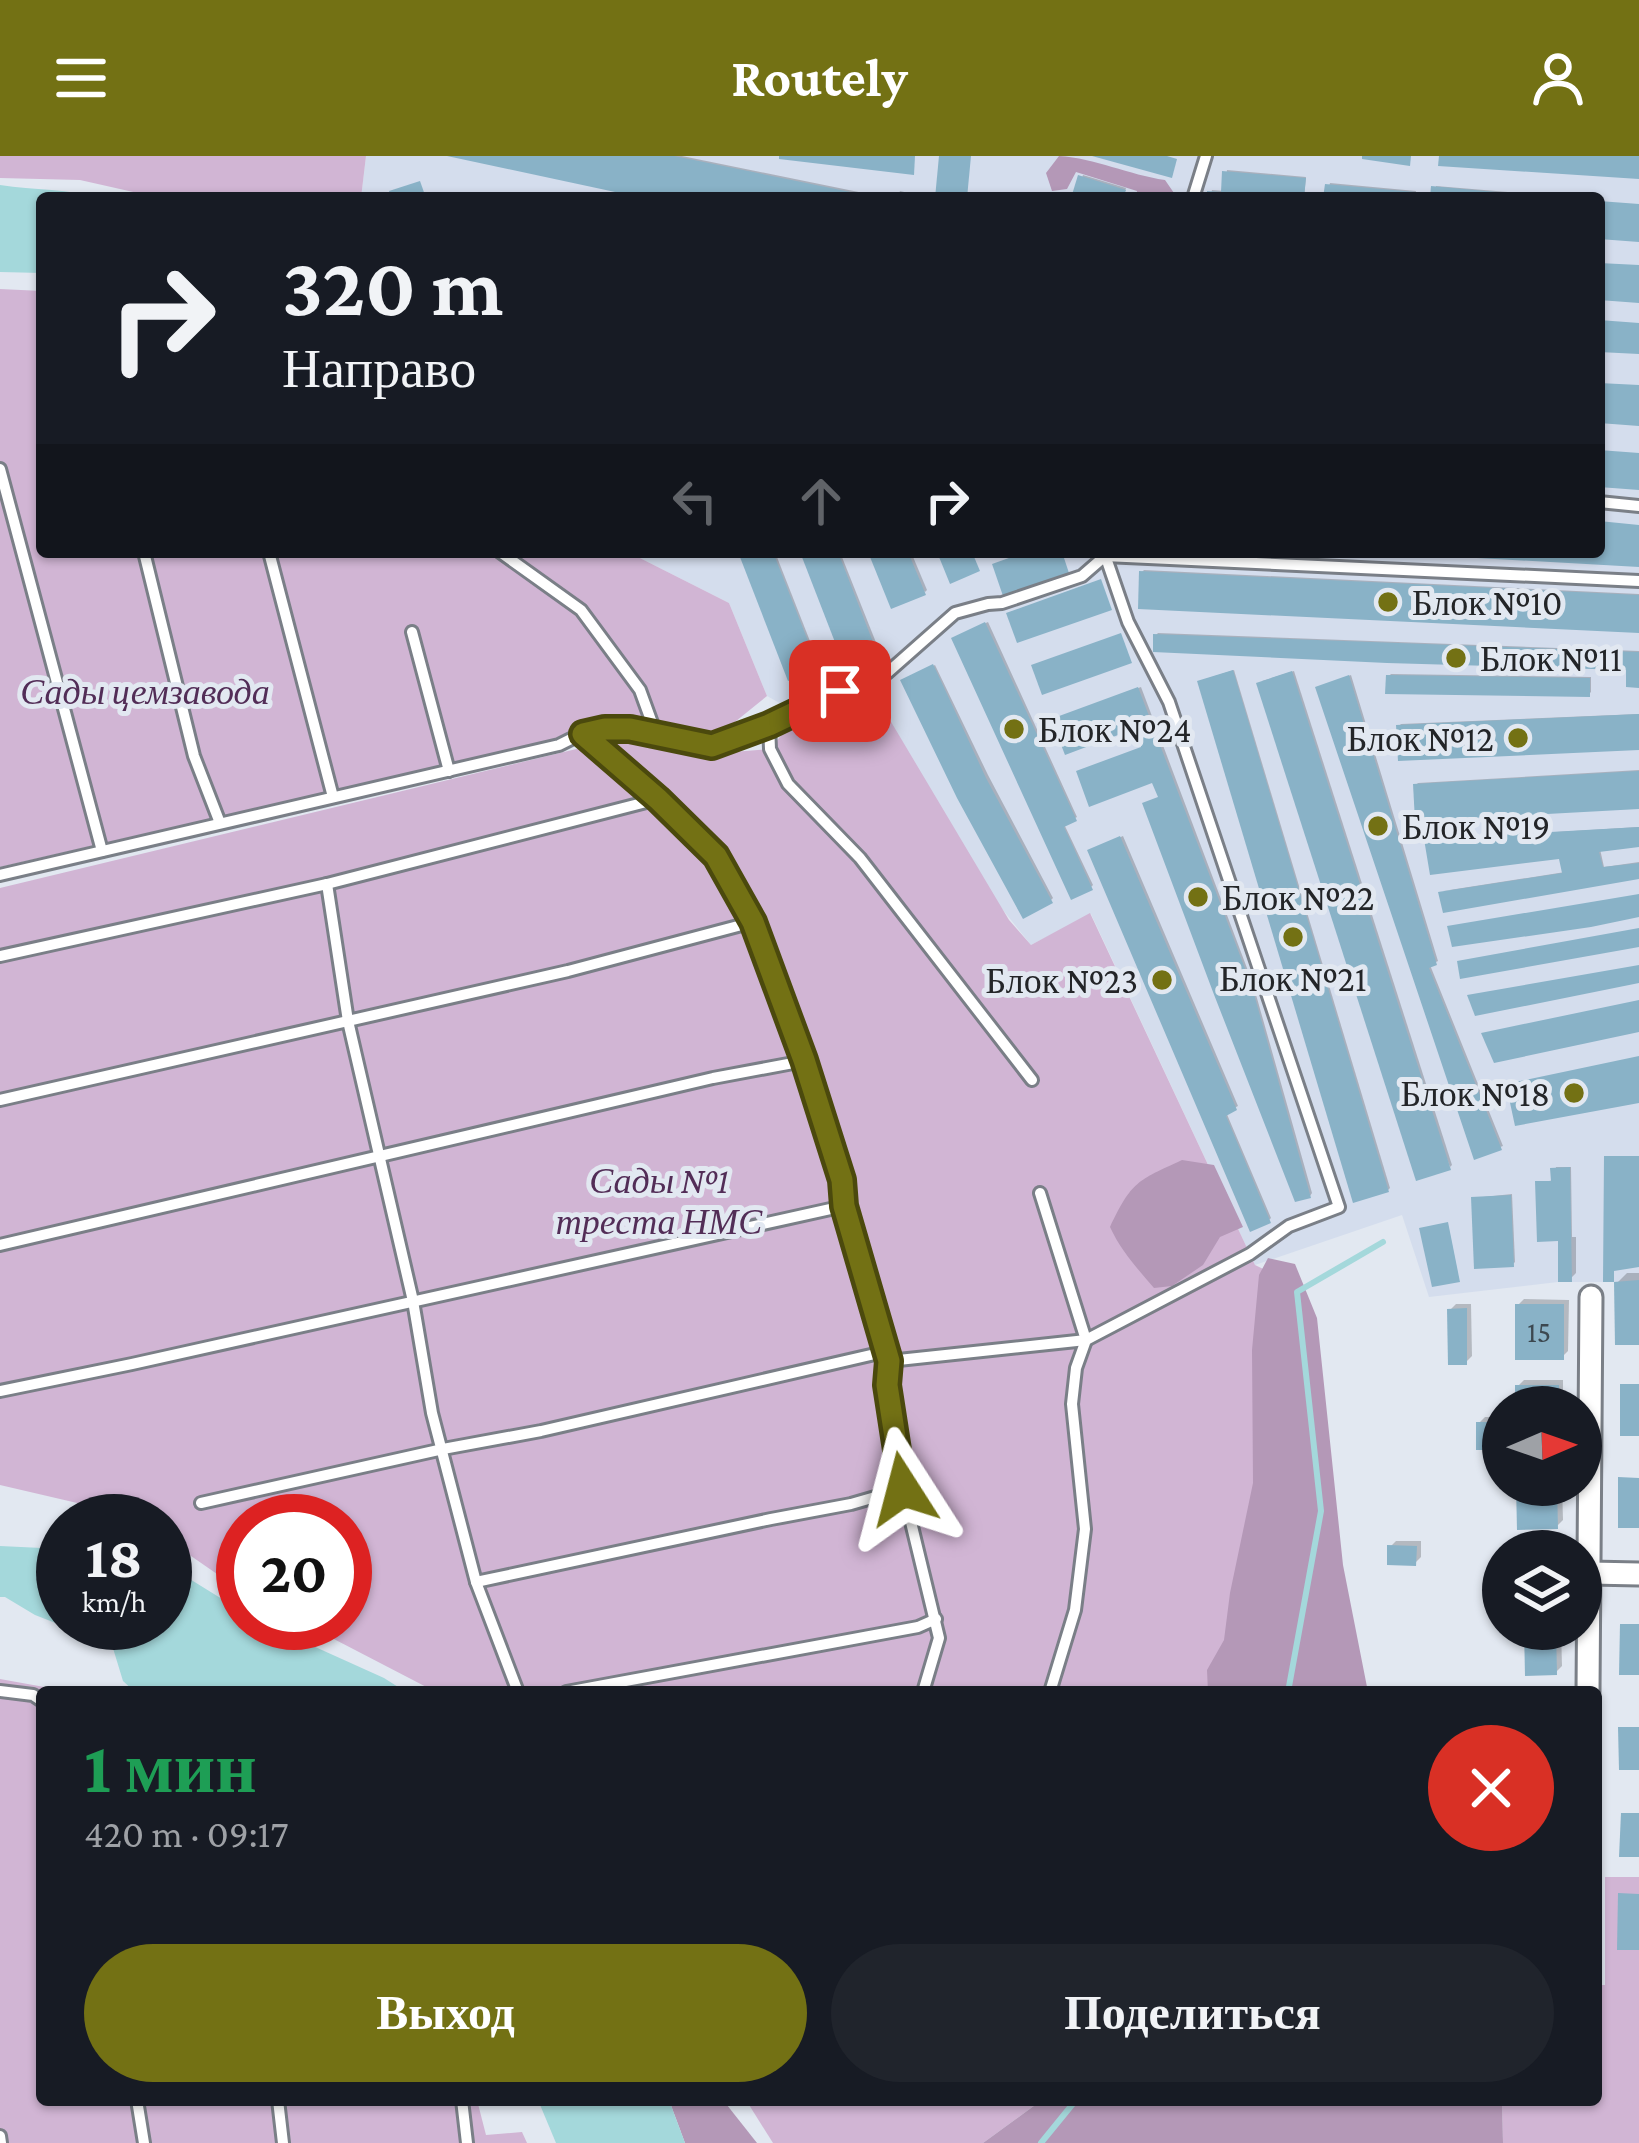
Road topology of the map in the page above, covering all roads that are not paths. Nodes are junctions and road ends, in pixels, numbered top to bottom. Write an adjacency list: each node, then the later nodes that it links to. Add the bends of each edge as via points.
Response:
1 (1206, 156): 2 (lane)
2 (1195, 192)
3 (0, 469): 21 (lane)
4 (1605, 503): 5 (lane)
5 (1639, 506)
6 (145, 558): 20 (lane, via 194,756)
7 (271, 558): 18 (lane)
8 (508, 558): 16 (lane, via 580,610 640,690)
9 (1101, 558): 14 (lane, via 1082,576 955,613 886,673)
10 (1106, 558): 36 (lane, via 1169,702 1339,1207 1289,1226)
11 (1184, 558): 12 (lane)
12 (1639, 581)
13 (412, 632): 17 (lane)
14 (769, 725): 16 (lane, via 712,746); 28 (lane, via 770,749 788,784 860,858)
15 (583, 734): 16 (lane); 17 (lane); 19 (lane)
16 (656, 734)
17 (449, 771): 18 (lane)
18 (333, 797): 20 (lane)
19 (658, 799): 23 (lane); 24 (lane, via 716,856)
20 (220, 823): 21 (lane)
21 (102, 851): 22 (lane)
22 (0, 875)
23 (327, 884): 25 (lane); 26 (lane)
24 (753, 922): 26 (lane); 27 (lane)
25 (0, 956)
26 (348, 1022): 29 (lane); 30 (lane)
27 (804, 1060): 30 (lane); 32 (lane)
28 (1032, 1081)
29 (0, 1100)
30 (380, 1156): 33 (lane); 35 (lane)
31 (1040, 1193): 36 (lane)
32 (844, 1206): 35 (lane); 37 (lane)
33 (0, 1244)
34 (1591, 1297): 42 (street)
35 (413, 1301): 38 (lane); 39 (lane)
36 (1086, 1340): 37 (lane); 51 (lane, via 1072,1404 1085,1528 1076,1610)
37 (889, 1361): 39 (lane, via 874,1354); 40 (lane)
38 (0, 1391)
39 (443, 1449): 41 (lane); 45 (lane)
40 (903, 1489): 45 (lane); 46 (lane)
41 (202, 1503)
42 (1590, 1530)
43 (1602, 1574): 44 (street)
44 (1639, 1574)
45 (476, 1582): 48 (lane)
46 (936, 1619): 49 (lane); 50 (lane, via 939,1638)
47 (1589, 1650): 52 (street)
48 (516, 1686)
49 (599, 1686)
50 (925, 1686)
51 (1052, 1686)
52 (1588, 1686)
53 (0, 1691): 54 (lane)
54 (36, 1697)
55 (138, 2106): 58 (lane)
56 (279, 2106): 59 (lane)
57 (463, 2106): 60 (lane)
58 (144, 2143)
59 (283, 2143)
60 (467, 2143)

